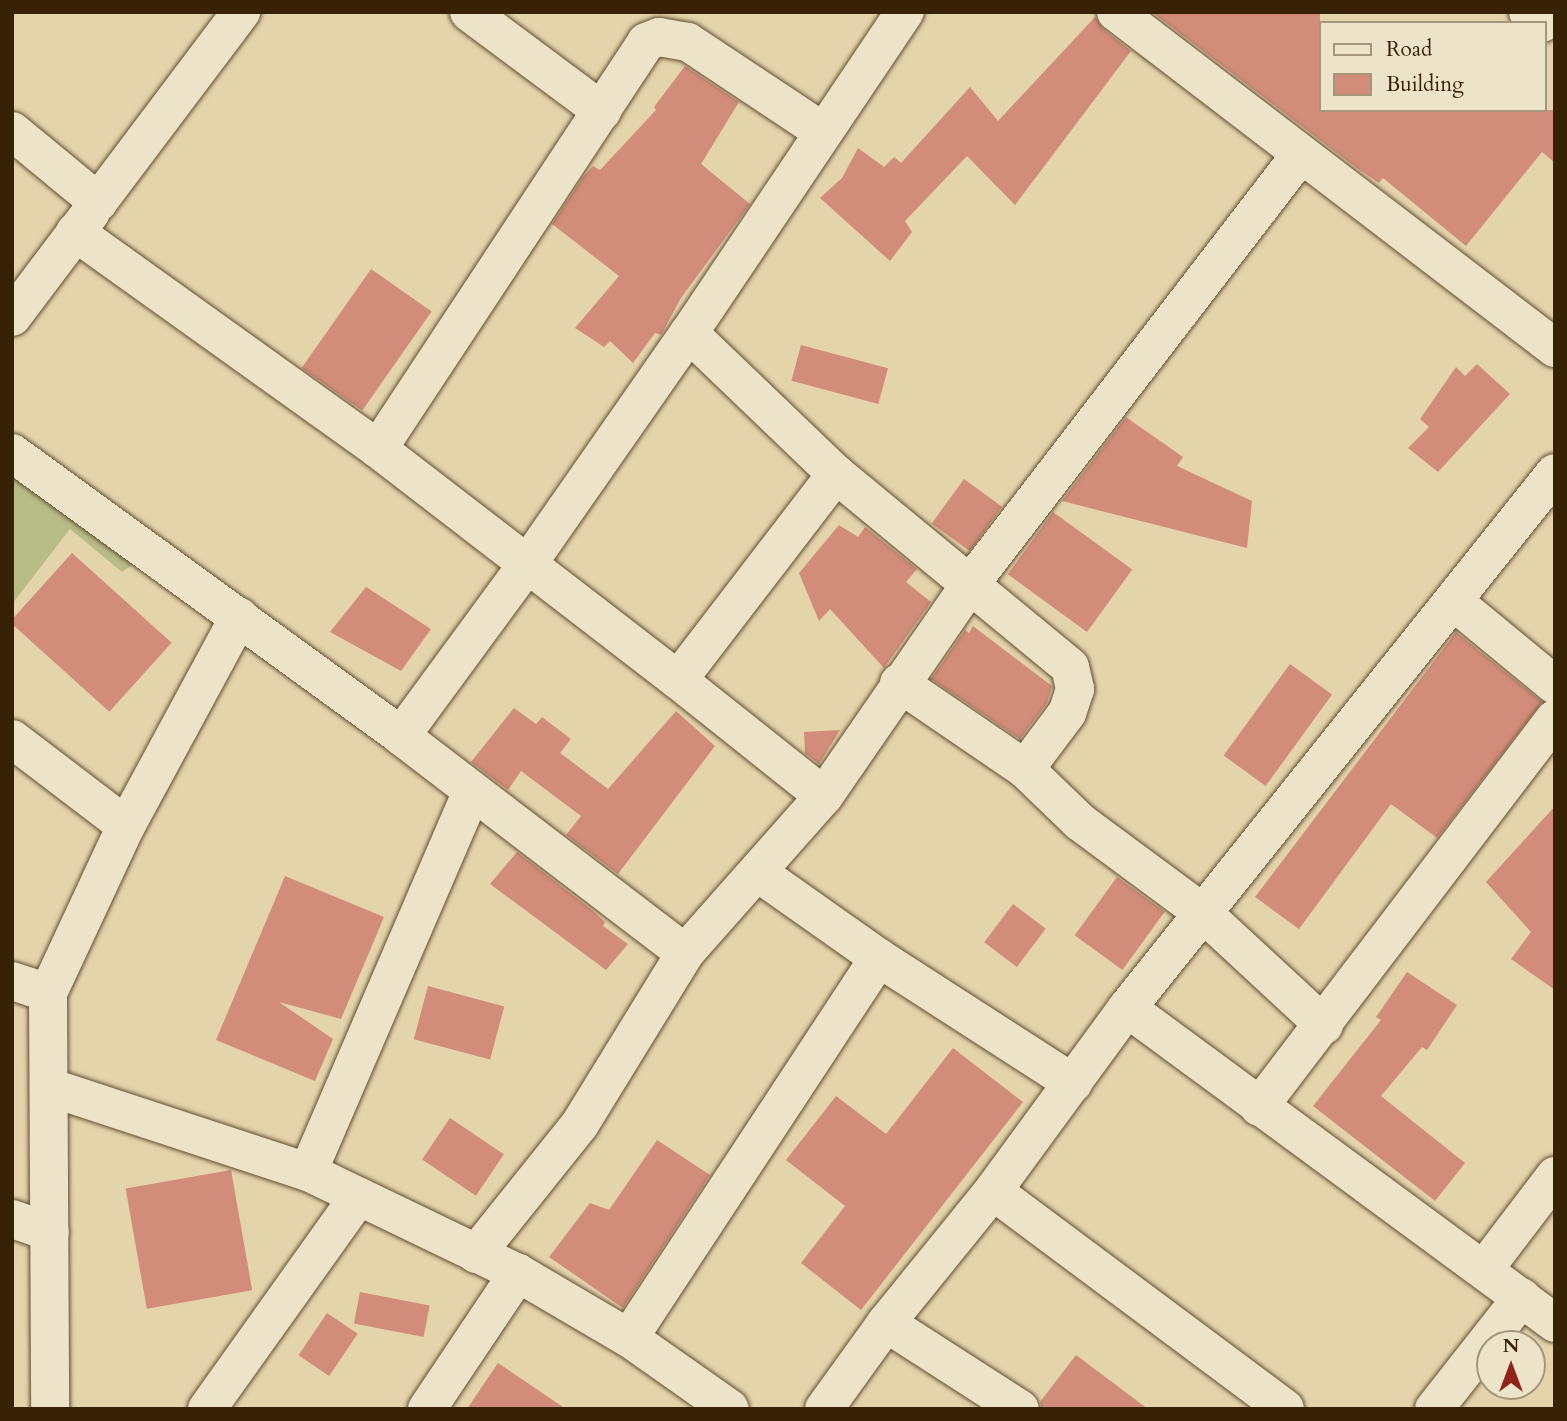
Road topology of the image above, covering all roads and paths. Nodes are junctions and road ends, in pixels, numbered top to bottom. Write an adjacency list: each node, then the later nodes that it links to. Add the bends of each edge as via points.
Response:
1 (241, 12): 9 (street)
2 (469, 12): 5 (street)
3 (905, 12): 7 (street)
4 (1116, 12): 8 (street)
5 (602, 111): 7 (street, via 646,42 674,37); 14 (street)
6 (12, 131): 9 (street)
7 (822, 131): 12 (street)
8 (1301, 154): 13 (street); 19 (street)
9 (98, 202): 10 (street)
10 (75, 232): 11 (street); 14 (street)
11 (12, 317)
12 (689, 333): 17 (street); 18 (street)
13 (1555, 348)
14 (378, 449): 18 (street)
15 (12, 453): 21 (street)
16 (1555, 473): 20 (street)
17 (836, 474): 19 (street); 22 (street)
18 (529, 562): 22 (street); 26 (street)
19 (968, 587): 23 (street); 28 (street, via 1060,658 1075,677 1067,713)
20 (1453, 601): 24 (street); 33 (street)
21 (239, 617): 26 (street); 31 (street)
22 (678, 680): 30 (street)
23 (899, 683): 28 (street); 30 (street)
24 (1555, 685)
25 (1555, 719): 39 (street)
26 (401, 736): 29 (street)
27 (12, 739): 31 (street)
28 (1025, 769): 33 (street, via 1080,822)
29 (472, 792): 34 (street); 43 (street)
30 (824, 796): 32 (street)
31 (126, 825): 37 (street)
32 (757, 873): 34 (street); 35 (street)
33 (1203, 914): 38 (street); 39 (street)
34 (685, 953): 49 (street, via 580,1124)
35 (879, 958): 40 (street); 55 (street)
36 (12, 981): 37 (street)
37 (48, 993): 41 (street)
38 (1127, 1008): 40 (street); 42 (street)
39 (1324, 1025): 42 (street)
40 (1073, 1083): 45 (street)
41 (49, 1087): 43 (street); 48 (street)
42 (1259, 1107): 50 (street)
43 (308, 1172): 46 (street)
44 (1555, 1176): 50 (street)
45 (993, 1191): 54 (street); 62 (street)
46 (358, 1197): 49 (street); 57 (street)
47 (12, 1219): 48 (street)
48 (50, 1232): 56 (street)
49 (476, 1254): 51 (street)
50 (1485, 1268): 52 (street)
51 (518, 1273): 55 (street); 58 (street)
52 (1522, 1297): 53 (street); 63 (street)
53 (1555, 1322)
54 (886, 1323): 60 (street); 61 (street)
55 (629, 1338): 59 (street)
56 (50, 1409)
57 (207, 1409)
58 (427, 1409)
59 (730, 1409)
60 (824, 1409)
61 (1020, 1409)
62 (1285, 1409)
63 (1434, 1409)

